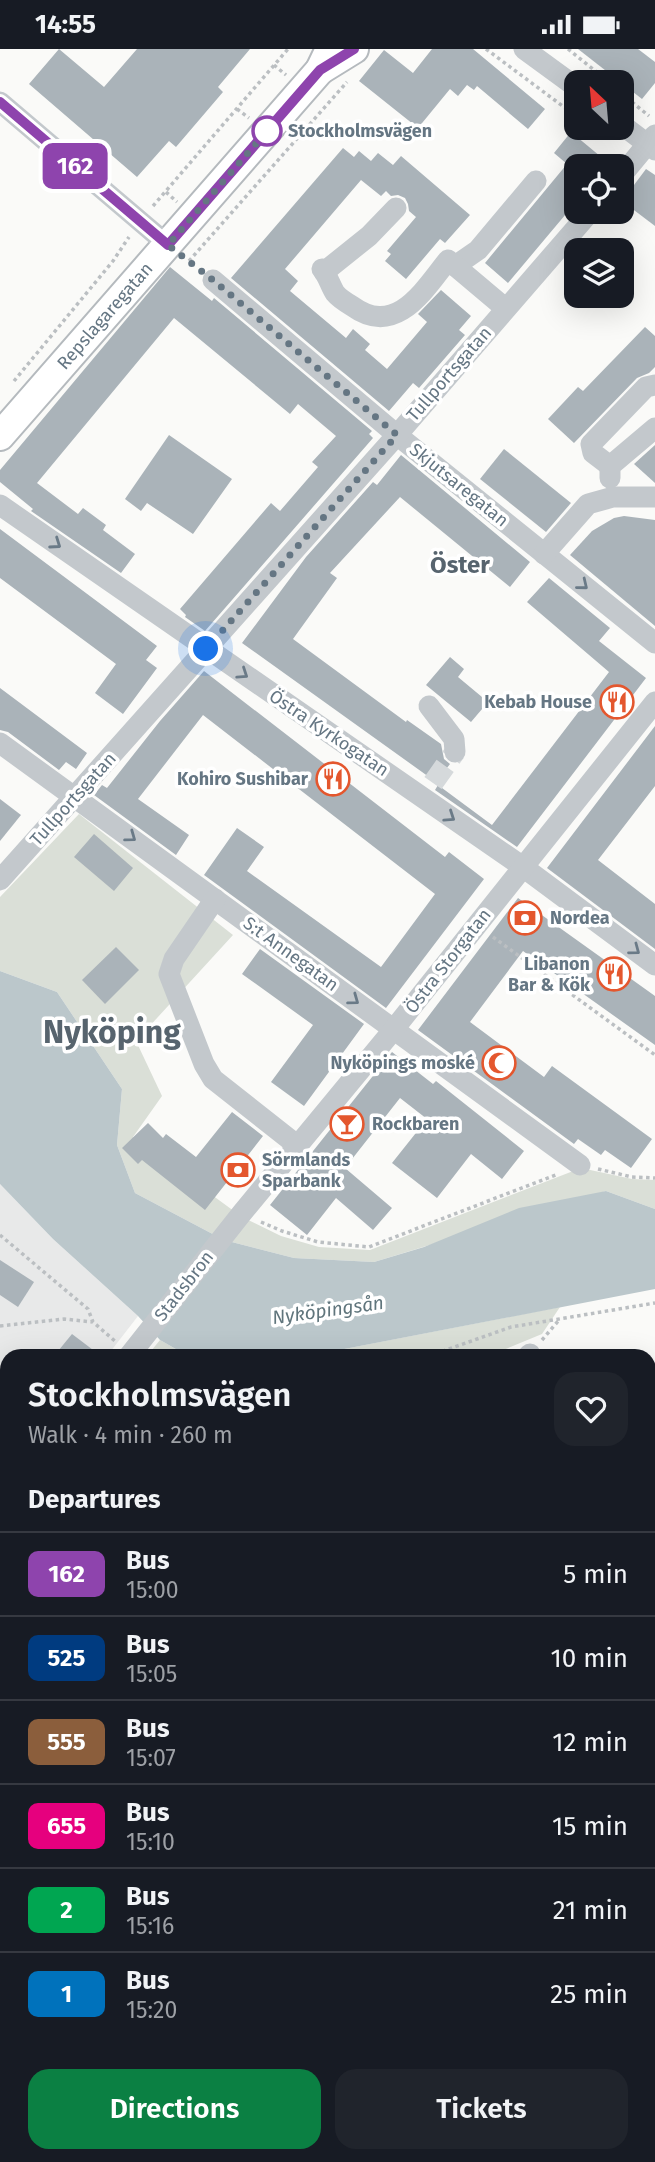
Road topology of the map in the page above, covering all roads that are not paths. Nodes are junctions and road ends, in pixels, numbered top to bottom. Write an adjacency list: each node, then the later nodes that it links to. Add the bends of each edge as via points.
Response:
1 (354, 49): 3 (main road, Repslagaregatan)
2 (531, 52): 4 (street)
3 (325, 59): 12 (main road, Repslagaregatan)
4 (564, 78)
5 (0, 102): 12 (street)
6 (634, 132): 7 (street)
7 (652, 143): 8 (street)
8 (634, 162)
9 (536, 181): 13 (street, via 478,250)
10 (396, 208): 13 (street, via 369,236 323,270 335,294 360,312 384,317 406,310 448,260)
11 (579, 224): 15 (street, Tullportsgatan)
12 (178, 253): 19 (main road, Repslagaregatan)
13 (456, 266): 15 (street)
14 (213, 280): 18 (street, Skjutsaregatan)
15 (505, 308): 18 (street, Tullportsgatan)
16 (655, 385): 20 (street, via 646,387 591,444 593,453)
17 (655, 428): 20 (street)
18 (397, 435): 24 (street, Skjutsaregatan); 26 (street, Tullportsgatan)
19 (0, 436)
20 (610, 466): 22 (street)
21 (655, 497): 22 (street)
22 (609, 498): 24 (street, via 588,504)
23 (0, 505): 26 (street, Östra Kyrkogatan, one-way to 26)
24 (544, 554): 25 (street, Skjutsaregatan, one-way to 25)
25 (655, 643)
26 (206, 649): 31 (street, Tullportsgatan); 32 (street, Östra Kyrkogatan, one-way to 32, via 427,790)
27 (655, 702): 32 (street, Östra Storgatan)
28 (429, 706): 30 (street, via 454,739)
29 (0, 743): 31 (street, S:t Annegatan)
30 (455, 752)
31 (75, 797): 33 (street, Tullportsgatan); 34 (street, S:t Annegatan, one-way to 34)
32 (523, 867): 35 (street, Östra Kyrkogatan, one-way to 35); 36 (street, Östra Storgatan)
33 (0, 880)
34 (215, 899): 36 (street, S:t Annegatan, one-way to 36); 37 (street, via 174,959 169,974 213,1079)
35 (655, 965)
36 (394, 1029): 37 (street, Östra Storgatan); 38 (street, S:t Annegatan)
37 (298, 1146): 39 (street, Östra Storgatan)
38 (580, 1165)
39 (240, 1215): 40 (street, Stadsbron)
40 (135, 1349)

